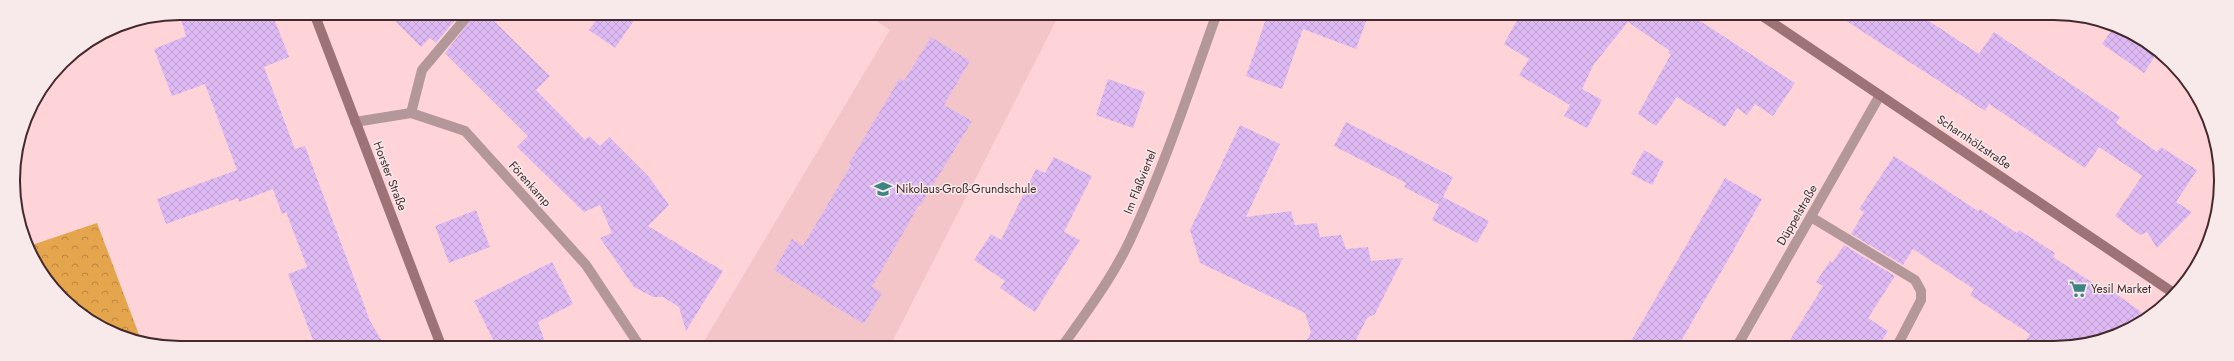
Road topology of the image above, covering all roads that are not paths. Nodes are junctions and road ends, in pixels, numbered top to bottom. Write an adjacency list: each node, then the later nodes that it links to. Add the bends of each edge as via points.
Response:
1 (317, 20): 7 (main road, Horster Straße)
2 (464, 20): 6 (street, via 422,70)
3 (1214, 20): 12 (street, Im Flaßviertel, via 1157,177 1131,239 1097,297)
4 (1768, 20): 5 (main road, Scharnhölzstraße)
5 (1880, 95): 8 (street, Düppelstraße); 9 (main road, Scharnhölzstraße)
6 (411, 113): 7 (street, Förenkamp); 11 (street, Förenkamp, via 465,131 586,265)
7 (355, 122): 10 (main road, Horster Straße)
8 (1811, 217): 13 (street, Düppelstraße); 14 (street, via 1915,280 1921,291 1922,300)
9 (2170, 291)
10 (439, 341)
11 (635, 341)
12 (1066, 341)
13 (1740, 341)
14 (1900, 341)

